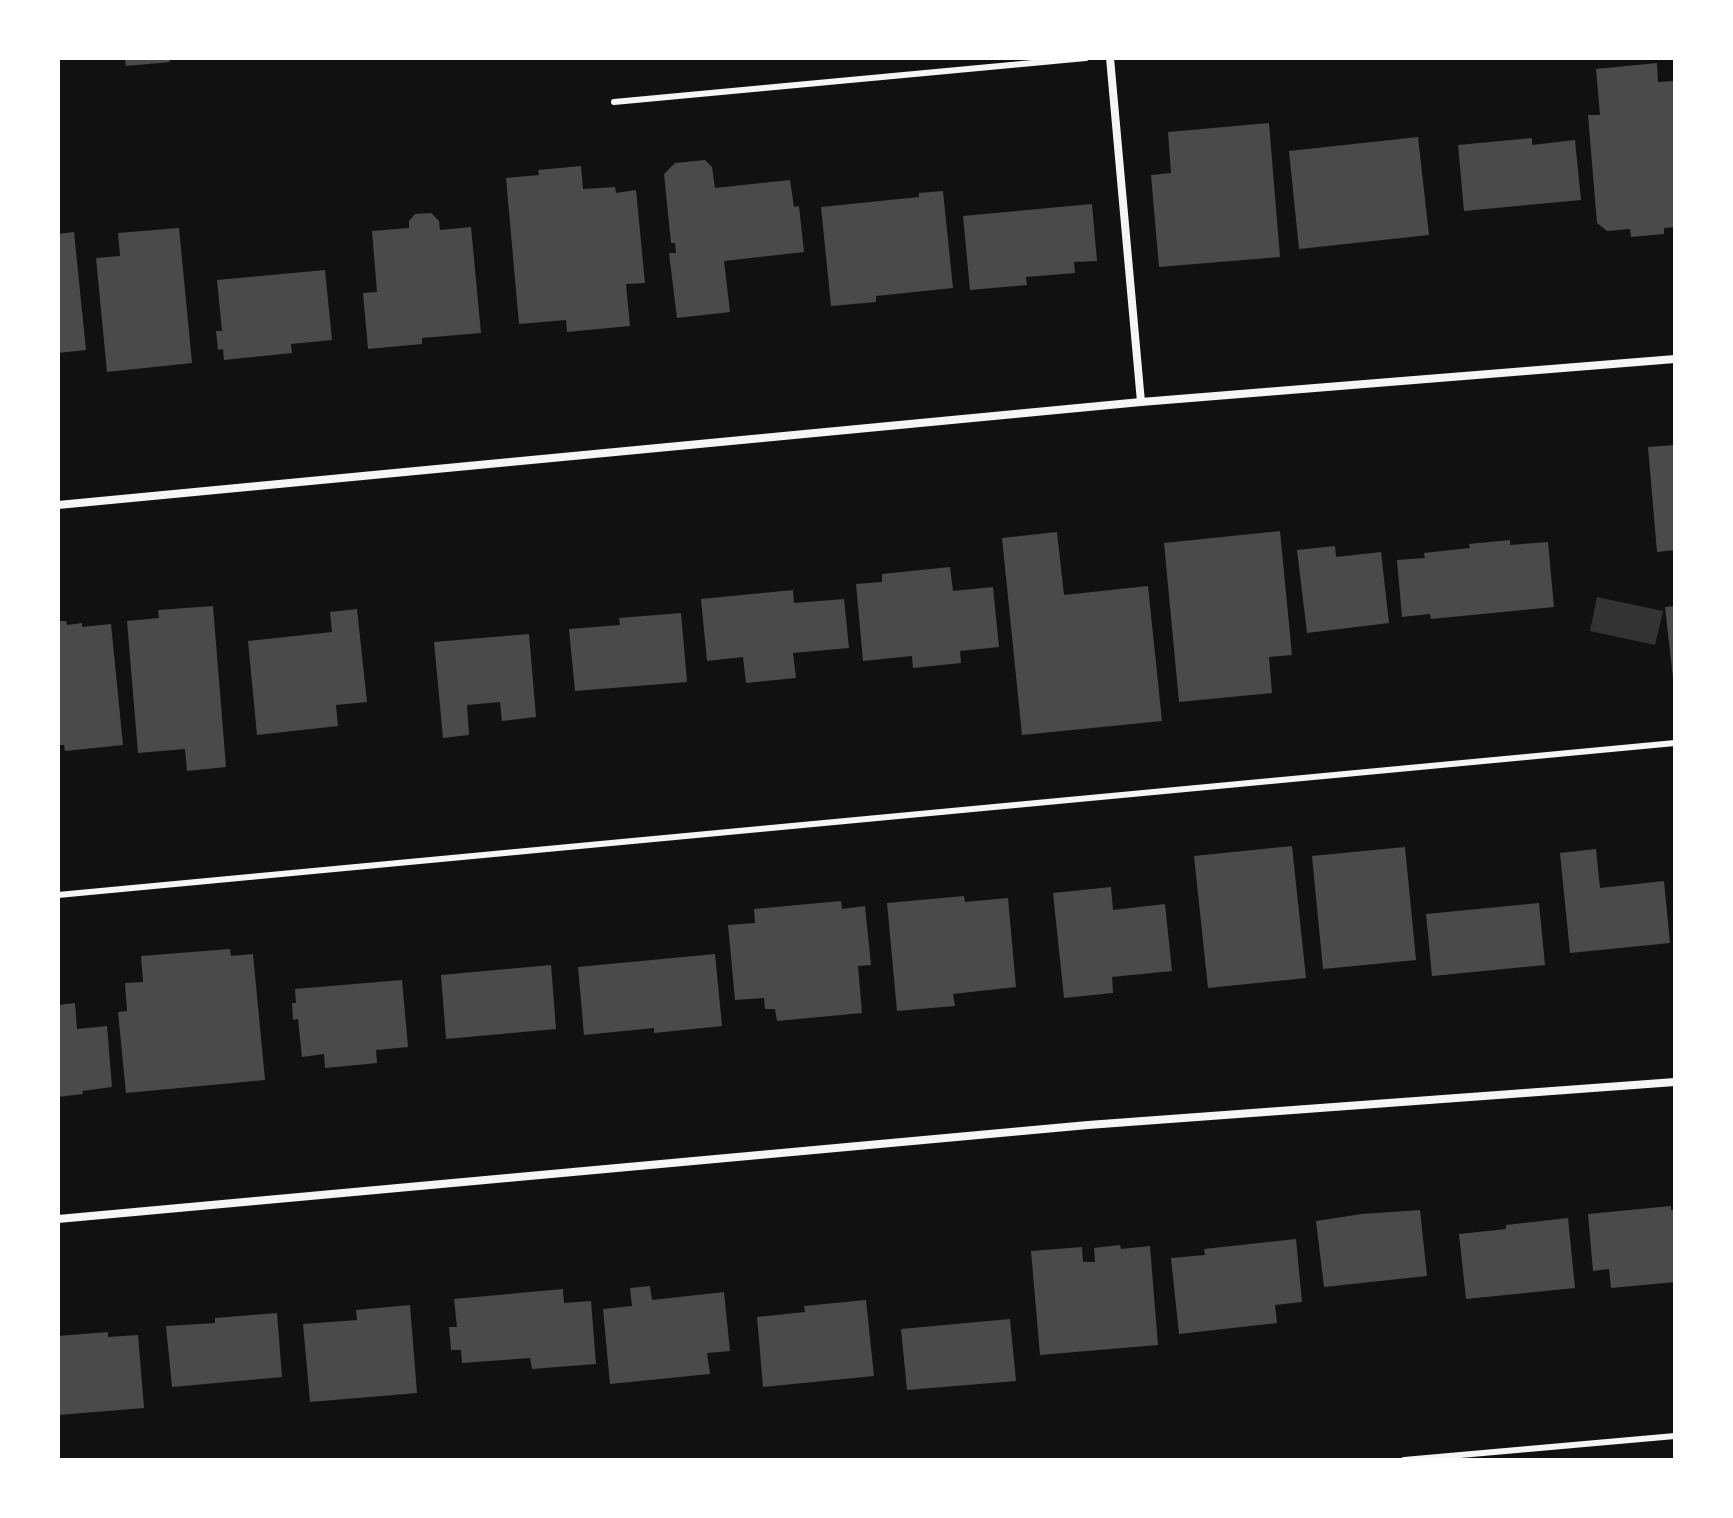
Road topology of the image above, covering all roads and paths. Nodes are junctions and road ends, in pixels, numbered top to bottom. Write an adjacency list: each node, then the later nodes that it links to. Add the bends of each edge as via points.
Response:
1 (1086, 58): 3 (lane)
2 (1110, 58): 5 (street)
3 (614, 102)
4 (1675, 359): 5 (street)
5 (1141, 402): 6 (street)
6 (58, 505)
7 (1675, 743): 8 (lane)
8 (58, 895)
9 (1675, 1082): 10 (street, via 1088,1125)
10 (58, 1219)
11 (1675, 1436): 12 (lane)
12 (1404, 1460)

